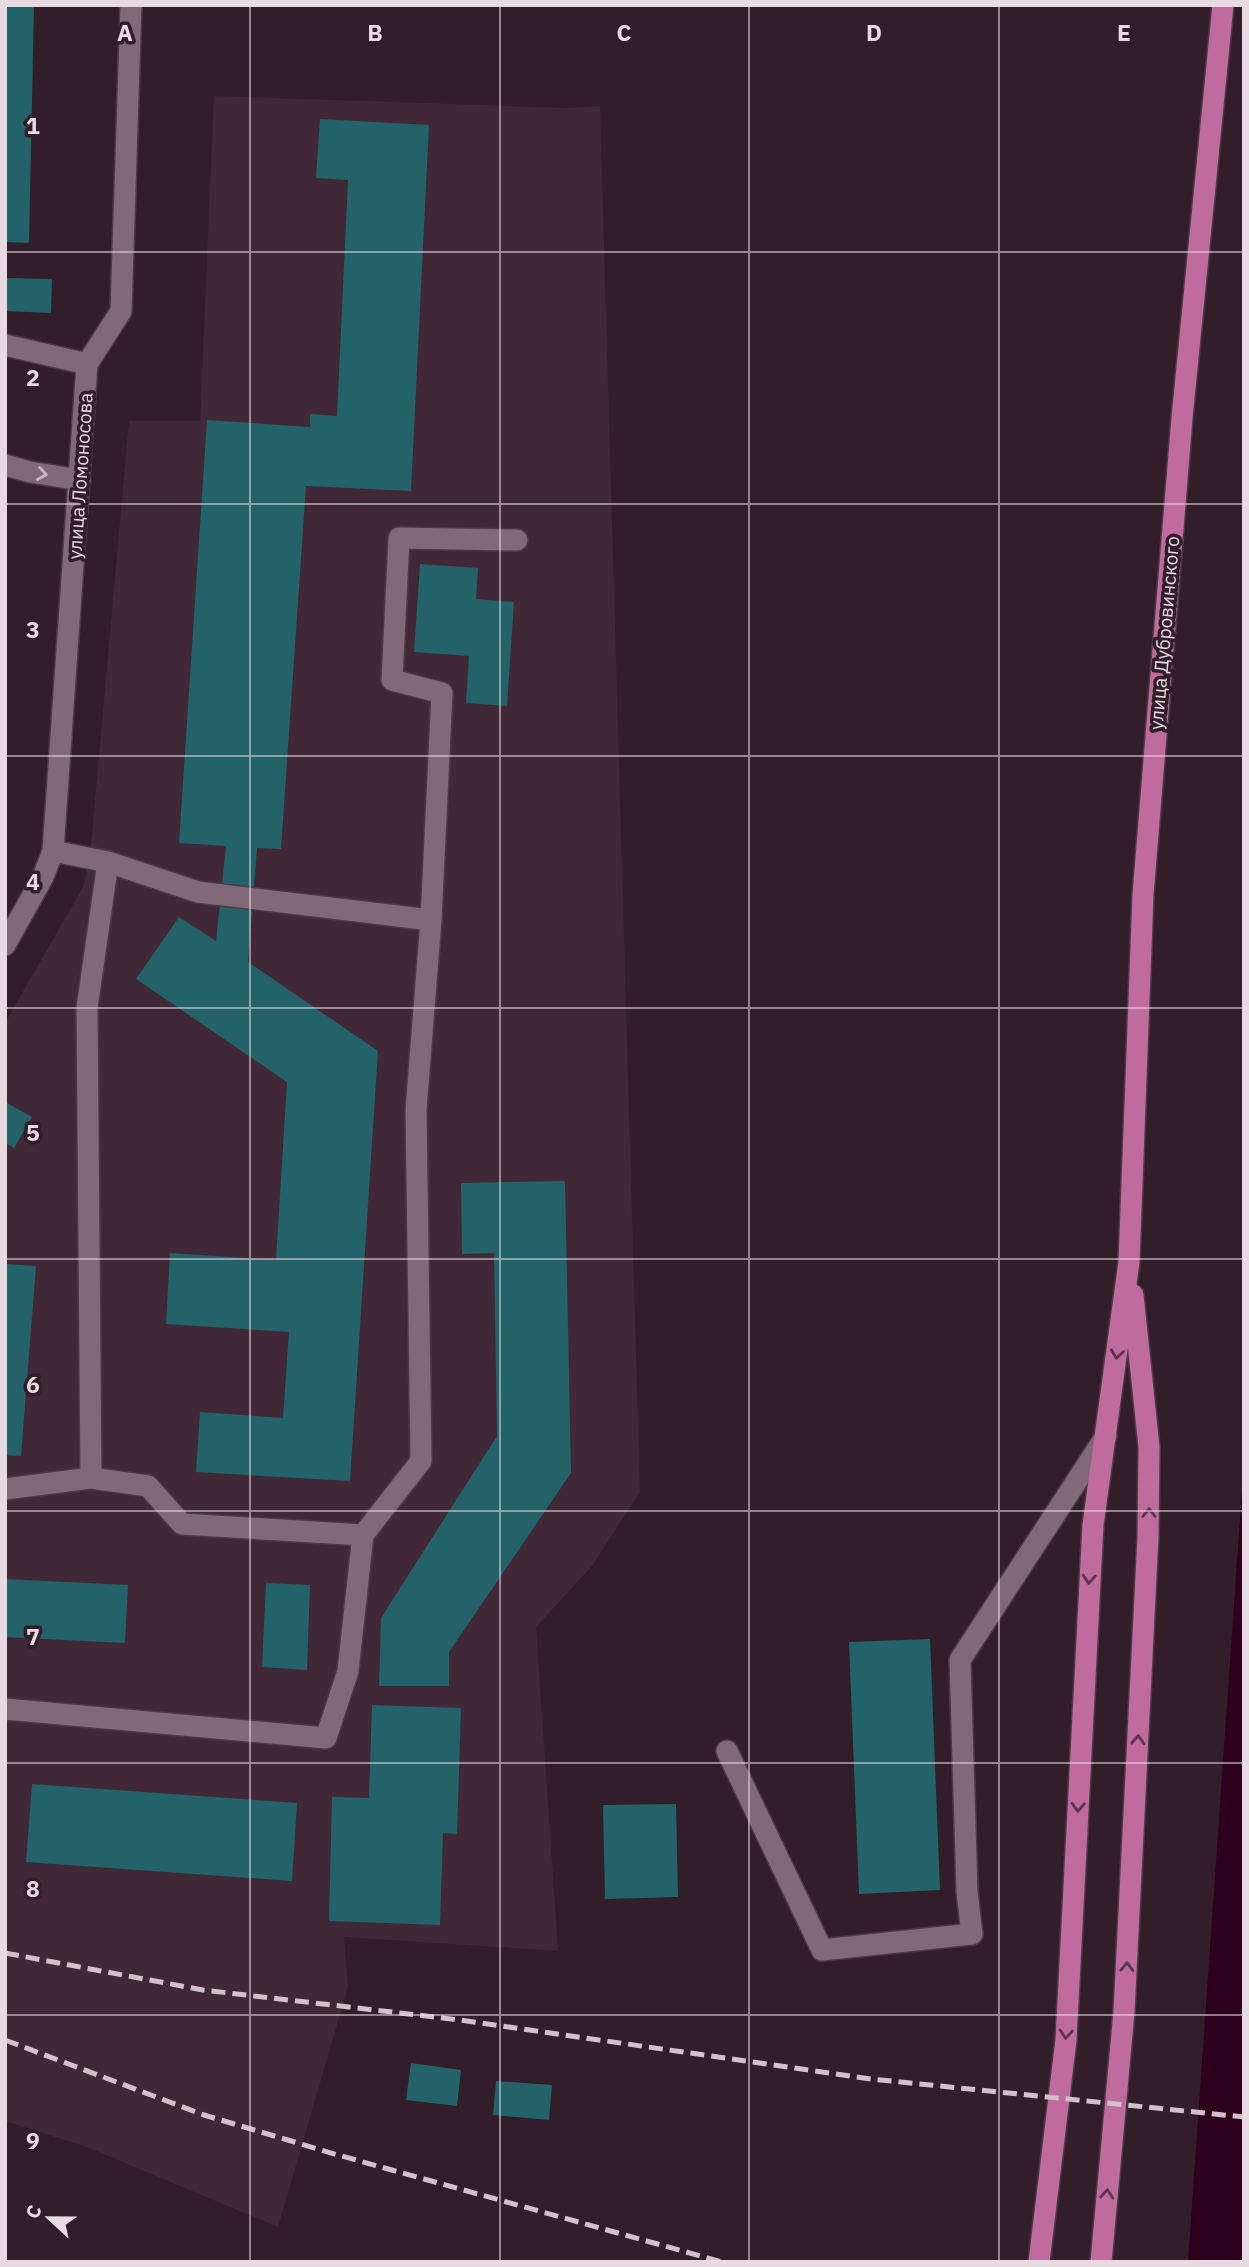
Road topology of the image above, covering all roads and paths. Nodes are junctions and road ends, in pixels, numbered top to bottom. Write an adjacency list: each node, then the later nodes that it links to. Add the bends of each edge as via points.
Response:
1 (131, 5): 4 (street, улица Ломоносова, via 121,312)
2 (1223, 5): 12 (main road, улица Дубровинского, via 1182,418 1143,895)
3 (5, 345): 4 (street)
4 (87, 364): 6 (street, улица Ломоносова)
5 (5, 464): 6 (street, one-way to 6)
6 (80, 481): 8 (street, улица Ломоносова)
7 (517, 540): 10 (street, via 399,538 392,680 442,694)
8 (53, 851): 9 (street); 11 (street, улица Ломоносова)
9 (108, 862): 10 (street, via 198,892); 14 (street, via 87,1009)
10 (430, 919): 16 (street, via 416,1110 421,1461)
11 (5, 945)
12 (1129, 1262): 13 (main road, one-way to 13); 20 (main road, one-way to 12, via 1124,2012 1149,1537 1149,1447)
13 (1106, 1436): 18 (street, via 960,1660 972,1934 822,1950); 19 (main road, one-way to 19, via 1089,1580 1066,2040)
14 (92, 1478): 15 (street); 16 (street, via 148,1486 182,1524)
15 (5, 1489)
16 (363, 1535): 17 (street, via 348,1671 326,1738)
17 (5, 1709)
18 (727, 1751)
19 (1039, 2262)
20 (1101, 2262)

